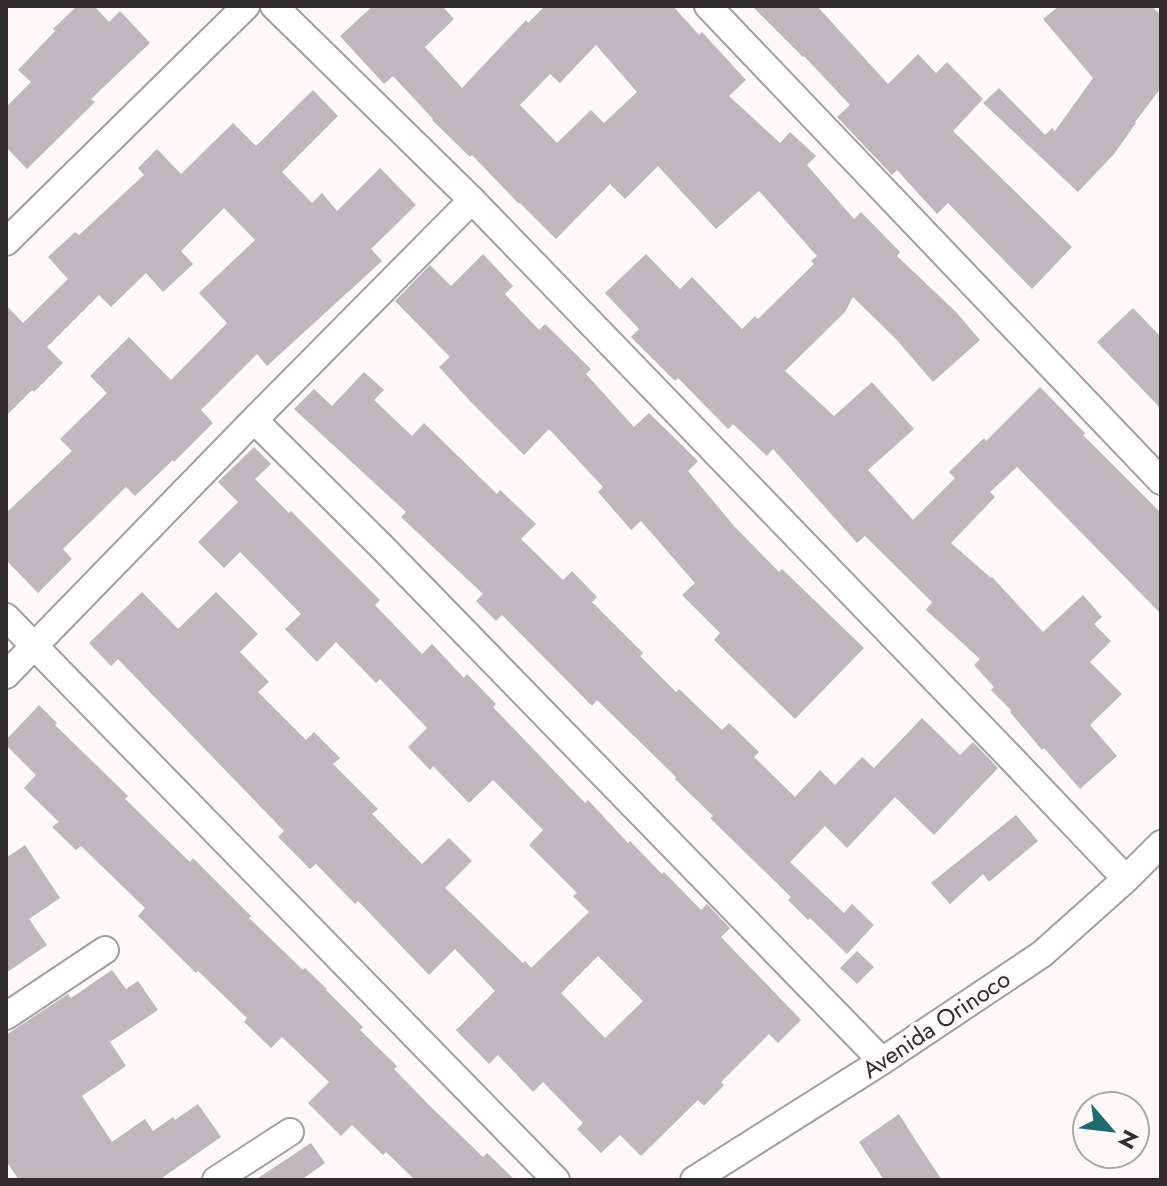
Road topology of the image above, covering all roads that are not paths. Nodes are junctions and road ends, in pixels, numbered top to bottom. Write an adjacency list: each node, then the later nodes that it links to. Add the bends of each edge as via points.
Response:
1 (246, 6): 5 (street)
2 (274, 6): 4 (street)
3 (708, 6): 7 (street)
4 (472, 200): 6 (street); 12 (street)
5 (6, 242)
6 (254, 420): 9 (street); 15 (street)
7 (1161, 481)
8 (6, 617): 9 (street)
9 (34, 646): 10 (street); 18 (street)
10 (6, 675)
11 (1161, 844): 12 (street, Avenida Orinoco)
12 (1126, 879): 15 (street, Avenida Orinoco, via 1042,954)
13 (105, 950): 14 (street)
14 (6, 1016)
15 (882, 1061): 19 (street, Avenida Orinoco)
16 (290, 1132): 17 (street)
17 (216, 1180)
18 (556, 1180)
19 (694, 1180)

